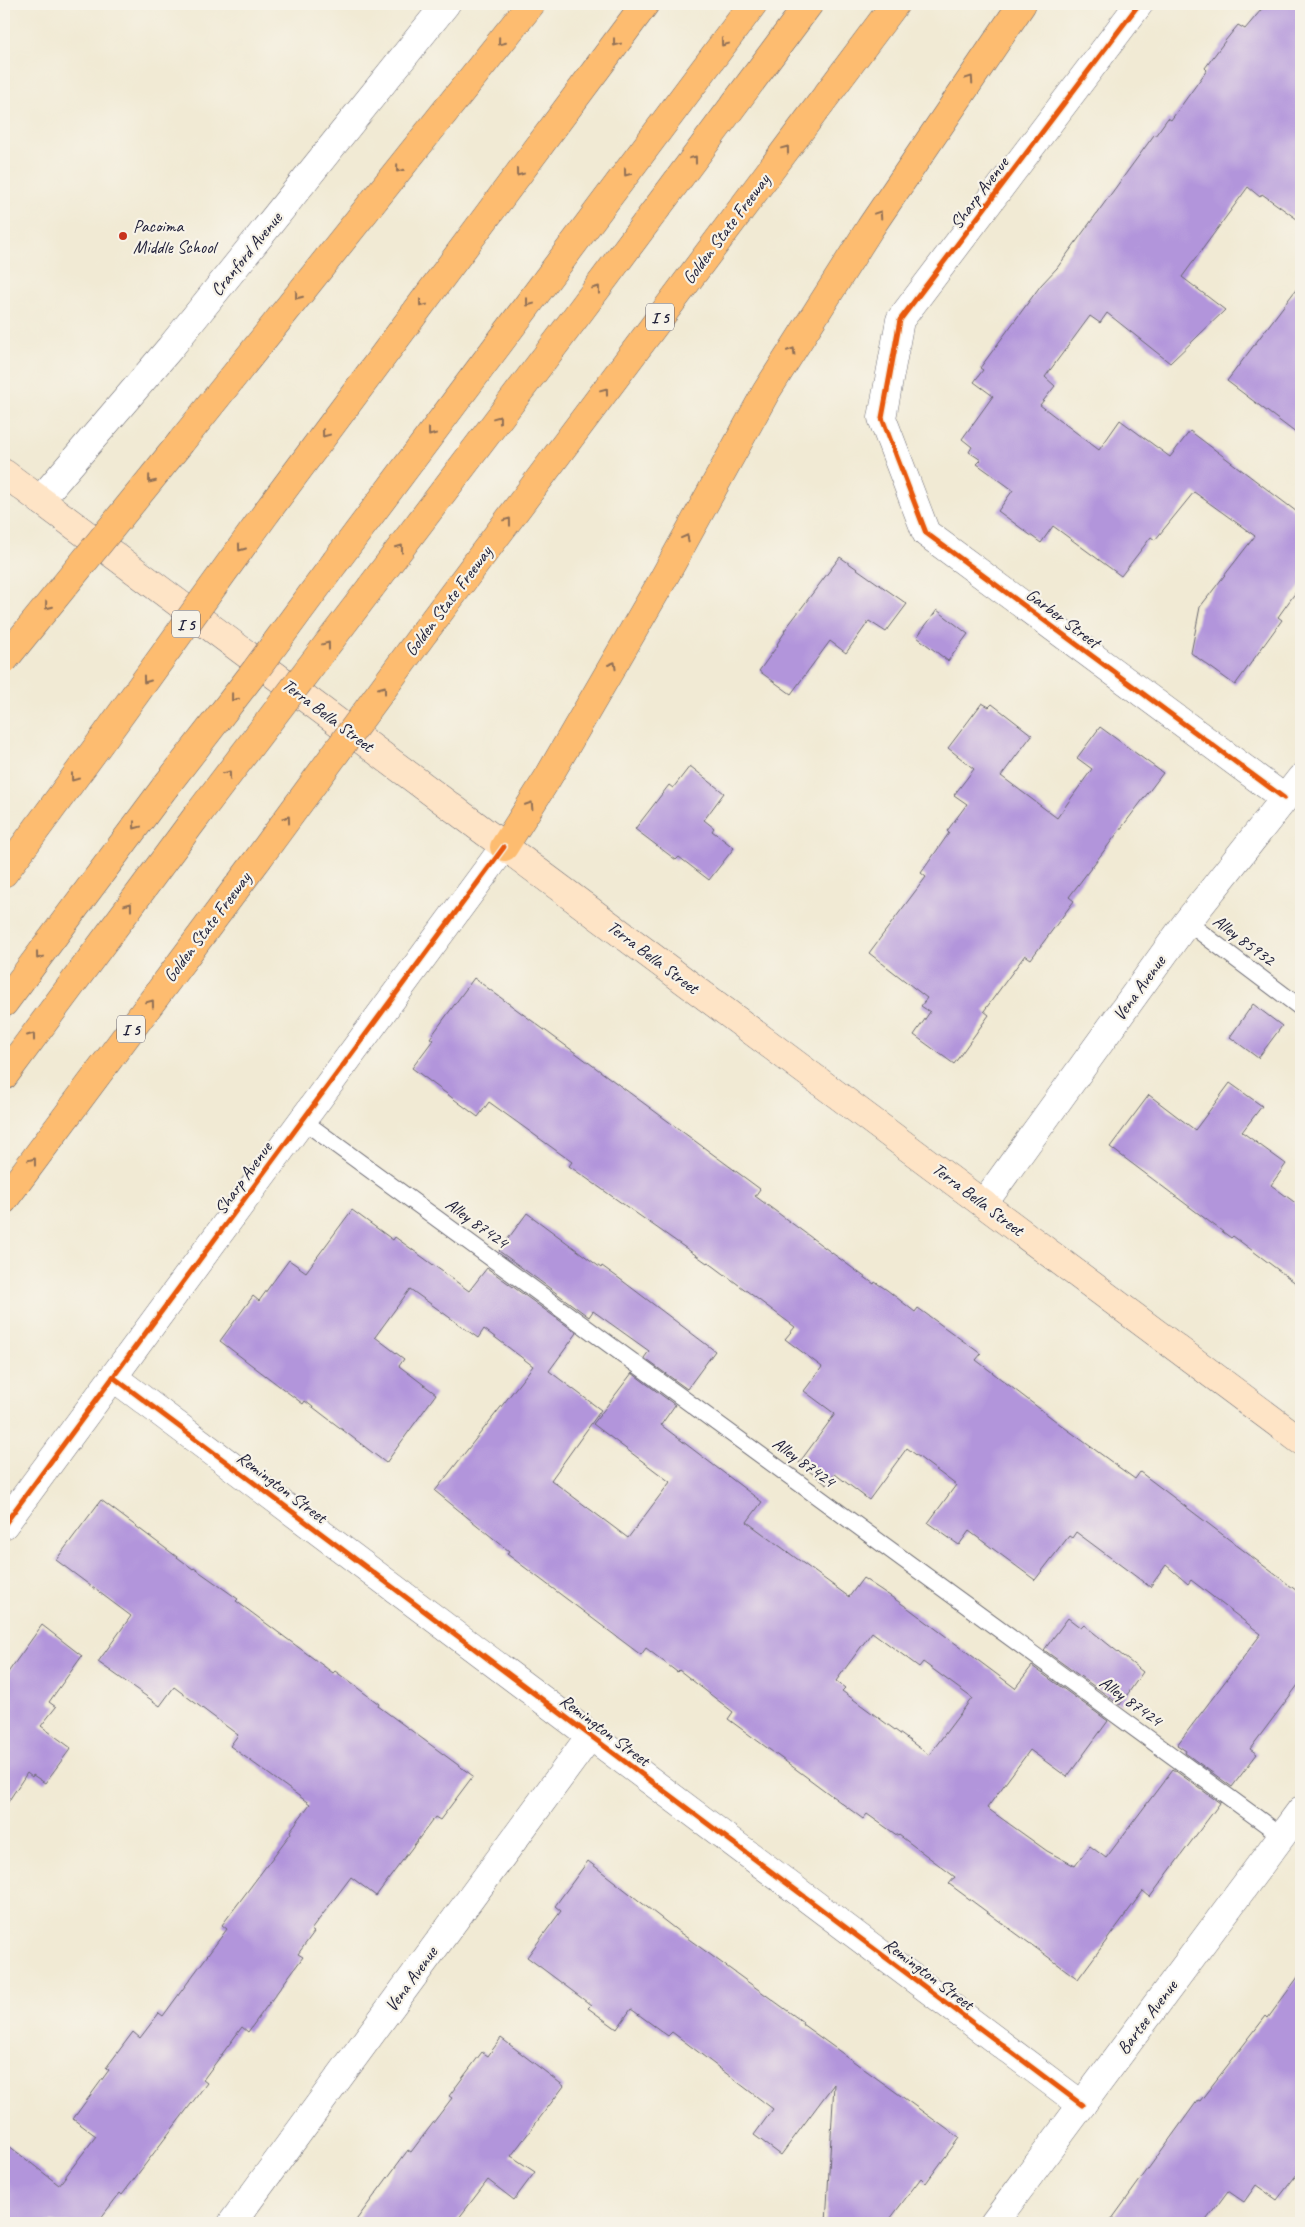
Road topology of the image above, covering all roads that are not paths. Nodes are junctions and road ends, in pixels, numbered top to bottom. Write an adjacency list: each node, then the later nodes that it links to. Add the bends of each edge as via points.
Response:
1 (446, 4): 11 (street, Cranford Avenue, via 170,348)
2 (531, 4): 12 (highway, one-way to 12, bridge)
3 (645, 4): 15 (highway, I 5, one-way to 15, bridge, via 269,509)
4 (753, 4): 17 (highway, one-way to 17, bridge)
5 (809, 4): 19 (highway, one-way to 5, bridge)
6 (894, 4): 21 (highway, Golden State Freeway / I 5, one-way to 6, bridge)
7 (1022, 4): 14 (highway, one-way to 7, via 662,581 766,392 870,228)
8 (1139, 4): 9 (street, Sharp Avenue, via 900,320)
9 (882, 418): 13 (street, Garber Street, via 926,533)
10 (4, 473): 11 (main road, Terra Bella Street)
11 (40, 500): 14 (main road, Terra Bella Street)
12 (4, 660)
13 (1293, 788): 16 (street, Vena Avenue)
14 (504, 847): 20 (street, Sharp Avenue); 22 (main road, Terra Bella Street)
15 (4, 873)
16 (1187, 922): 18 (lane, Alley 85932); 22 (street, Vena Avenue)
17 (4, 1003)
18 (1301, 1008)
19 (4, 1076)
20 (302, 1120): 23 (street, Sharp Avenue); 28 (lane, Alley 87424)
21 (4, 1200)
22 (984, 1203): 24 (main road, Terra Bella Street)
23 (113, 1377): 25 (street, Sharp Avenue); 26 (street, Remington Street)
24 (1301, 1441)
25 (4, 1525)
26 (590, 1736): 29 (street, Remington Street); 30 (street, Vena Avenue)
27 (1301, 1810): 28 (street, Bartee Avenue)
28 (1282, 1836): 29 (street, Bartee Avenue)
29 (1082, 2105): 31 (street, Bartee Avenue)
30 (232, 2223)
31 (994, 2223)

